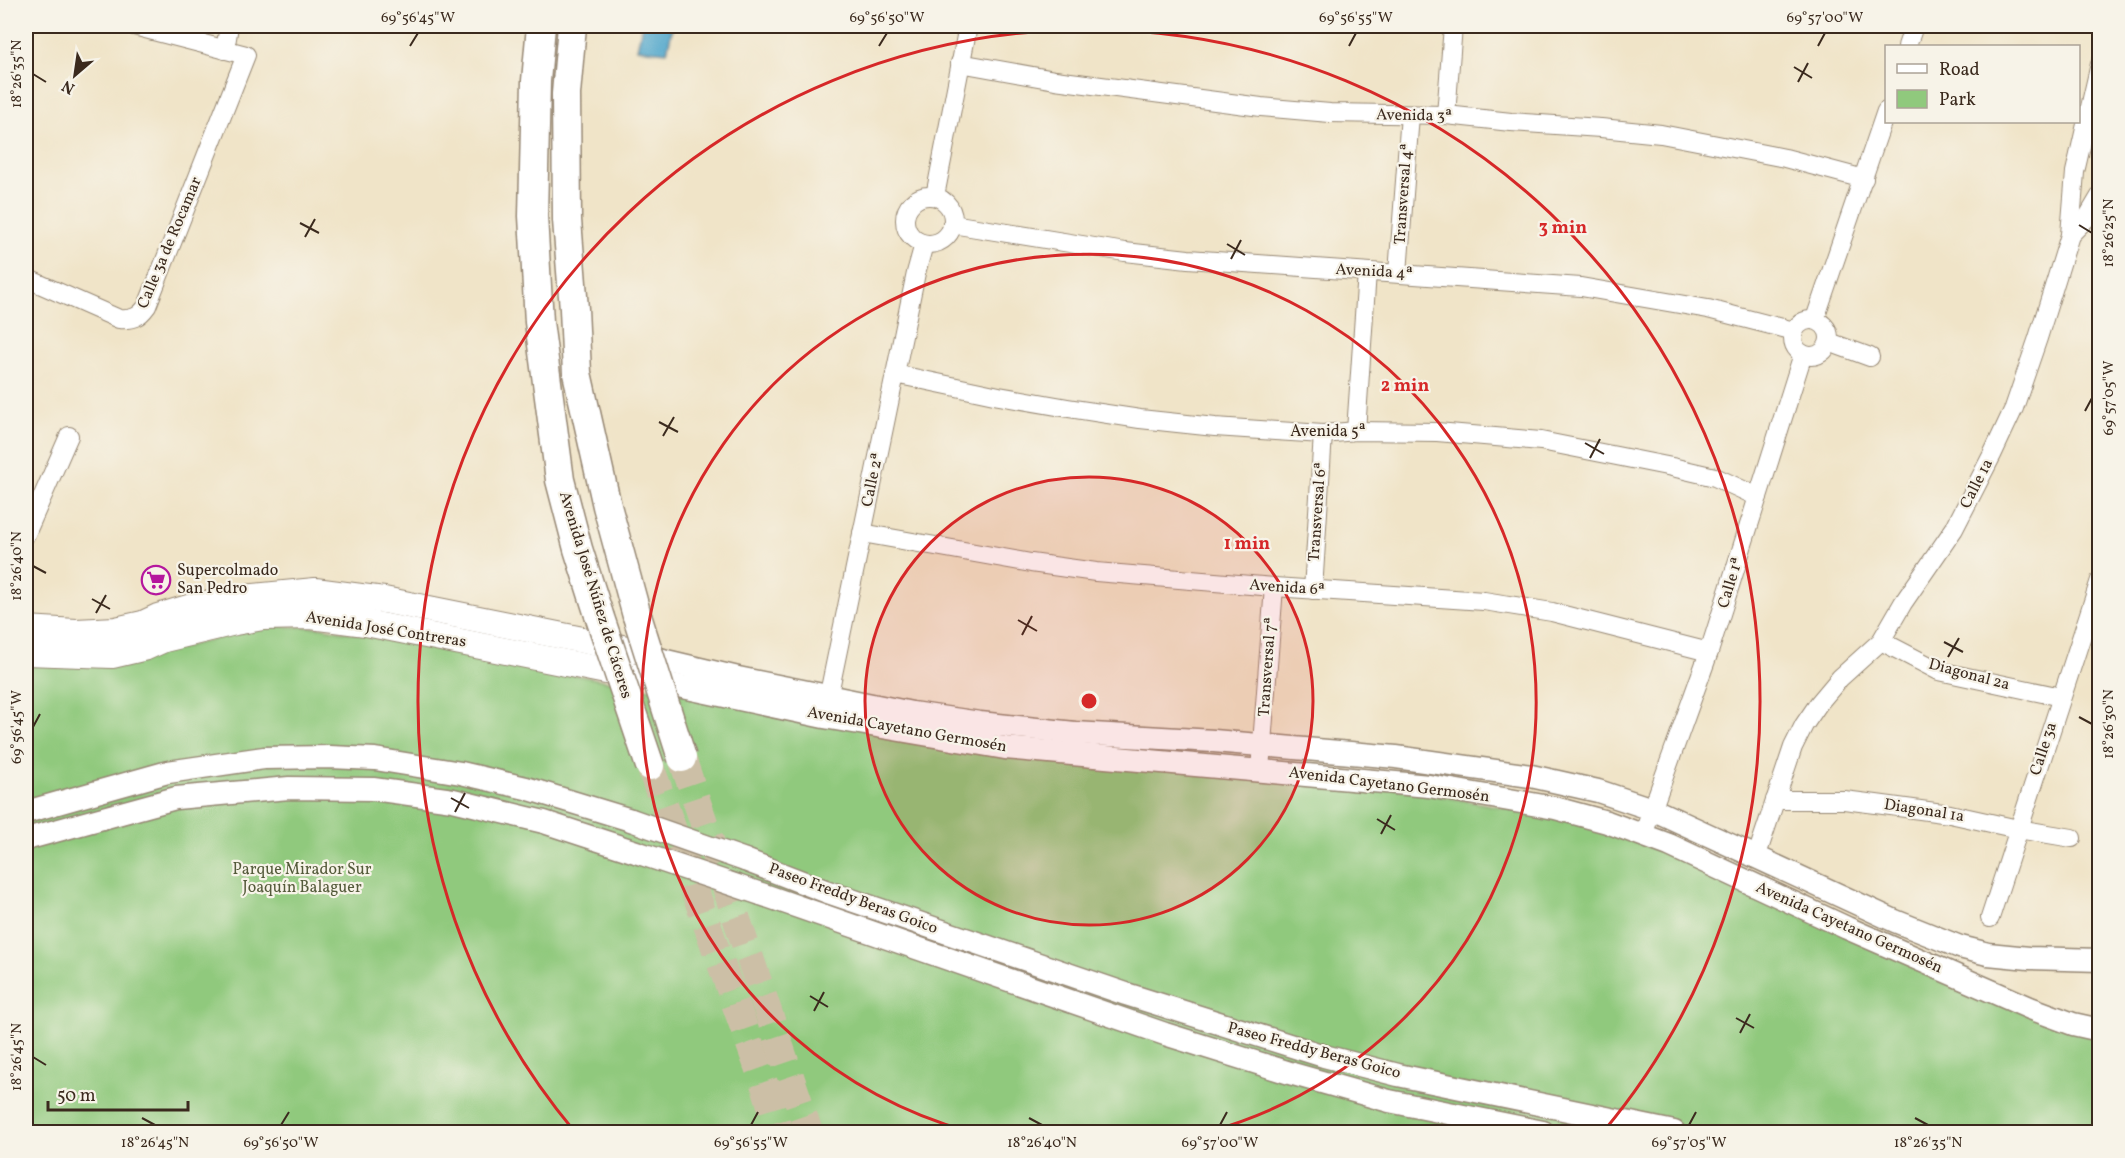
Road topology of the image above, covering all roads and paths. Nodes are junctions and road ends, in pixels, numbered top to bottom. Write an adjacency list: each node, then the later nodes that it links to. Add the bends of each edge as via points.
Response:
1 (134, 26): 11 (street)
2 (229, 26): 11 (street)
3 (534, 26): 14 (main road)
4 (541, 26): 14 (main road, Avenida José Núñez de Cáceres)
5 (572, 26): 15 (main road, Avenida José Núñez de Cáceres)
6 (580, 26): 15 (main road)
7 (968, 26): 12 (street)
8 (1453, 26): 17 (street)
9 (1912, 26): 10 (street)
10 (1907, 45)
11 (225, 50): 28 (street, Calle 3a de Rocamar, via 246,55 141,314 132,320 119,319)
12 (960, 63): 16 (street, Avenida 3ª, via 1194,100 1330,113); 20 (street)
13 (2100, 64): 24 (street, Calle 1a, via 2075,172)
14 (536, 81): 54 (main road, Avenida José Núñez de Cáceres, bridge, via 533,216 539,322 560,480 598,615)
15 (566, 94): 53 (main road, Avenida José Núñez de Cáceres, bridge, via 567,220 577,373 637,616)
16 (1410, 115): 17 (street, Avenida 3ª); 27 (street, Transversal 4ª)
17 (1446, 115): 19 (street, Avenida 3ª, via 1661,134 1785,158)
18 (1885, 117): 19 (street)
19 (1864, 179): 29 (street)
20 (935, 196): 23 (street, via 946,203); 25 (street, via 915,199 905,215 909,234)
21 (2100, 196): 22 (street)
22 (2093, 219): 24 (street)
23 (952, 224): 25 (street, via 946,237); 26 (street, Avenida 4ª, via 1125,252)
24 (2070, 235): 45 (street, Calle 1a, via 2017,398 1992,455 1954,529)
25 (924, 244): 34 (street, Calle 2ª)
26 (1367, 272): 27 (street, Avenida 4ª); 35 (street)
27 (1398, 273): 30 (street, Avenida 4ª, via 1581,287 1708,309)
28 (26, 278)
29 (1815, 320): 30 (street, via 1805,320); 31 (street, via 1828,331)
30 (1794, 331): 32 (street, via 1793,342)
31 (1829, 342): 32 (street, via 1819,354); 33 (street)
32 (1803, 354): 38 (street, Calle 1ª)
33 (1870, 357)
34 (896, 374): 36 (street, Avenida 5ª, via 1140,419); 39 (street, Calle 2ª)
35 (1356, 431): 36 (street, Avenida 5ª); 38 (street, Avenida 5ª, via 1437,432 1541,441 1715,477)
36 (1323, 434): 43 (street, Transversal 6ª)
37 (69, 436): 40 (street)
38 (1758, 497): 48 (street, Calle 1ª)
39 (862, 533): 42 (street, Avenida 6ª, via 1096,572); 51 (street, Calle 2ª)
40 (26, 534)
41 (2100, 580): 50 (street, Calle 3a)
42 (1274, 587): 43 (street, Avenida 6ª); 52 (street, Transversal 7ª)
43 (1313, 590): 48 (street, Avenida 6ª, via 1484,601 1551,612)
44 (26, 629): 46 (main road, Avenida José Contreras, via 116,630 195,606 315,591 384,600)
45 (1881, 641): 50 (street, Diagonal 2a, via 1939,671); 56 (street, Calle 1a, via 1840,678 1809,718 1793,747)
46 (633, 650): 51 (street, Avenida Cayetano Germosén)
47 (26, 652): 49 (main road, Avenida José Contreras, via 112,655 235,622 311,616)
48 (1709, 652): 57 (street, Calle 1ª)
49 (641, 678): 51 (street, Avenida Cayetano Germosén)
50 (2061, 697): 59 (street, Calle 3a)
51 (827, 706): 52 (street, Avenida Cayetano Germosén, via 1075,733); 55 (street, Avenida Cayetano Germosén, via 1005,748)
52 (1262, 747): 55 (street, Transversal 7ª); 57 (street, Avenida Cayetano Germosén, via 1396,757 1488,769 1598,791)
53 (682, 758)
54 (650, 766)
55 (1260, 770): 60 (street, Avenida Cayetano Germosén, via 1472,792 1556,808)
56 (1775, 800): 59 (street, Diagonal 1a, via 1844,800 1950,814); 63 (street, Calle 1a)
57 (1652, 809): 60 (street, Calle 1ª); 63 (street, Avenida Cayetano Germosén)
58 (26, 812): 68 (street, Paseo Freddy Beras Goico, bridge, via 168,772 264,758 375,759 462,773 632,820 1126,994 1324,1056)
59 (2018, 829): 61 (street, Diagonal 1a); 64 (street, Calle 3a)
60 (1643, 836): 66 (street, Avenida Cayetano Germosén, via 2030,1008)
61 (2072, 838)
62 (26, 839): 67 (street, Paseo Freddy Beras Goico, bridge, via 176,798 289,788 373,789 453,800 544,822 1293,1074 1389,1101)
63 (1756, 858): 65 (street, Avenida Cayetano Germosén, via 1960,947 2029,958)
64 (1990, 918)
65 (2100, 960)
66 (2100, 1030)
67 (1543, 1132)
68 (1674, 1132)

